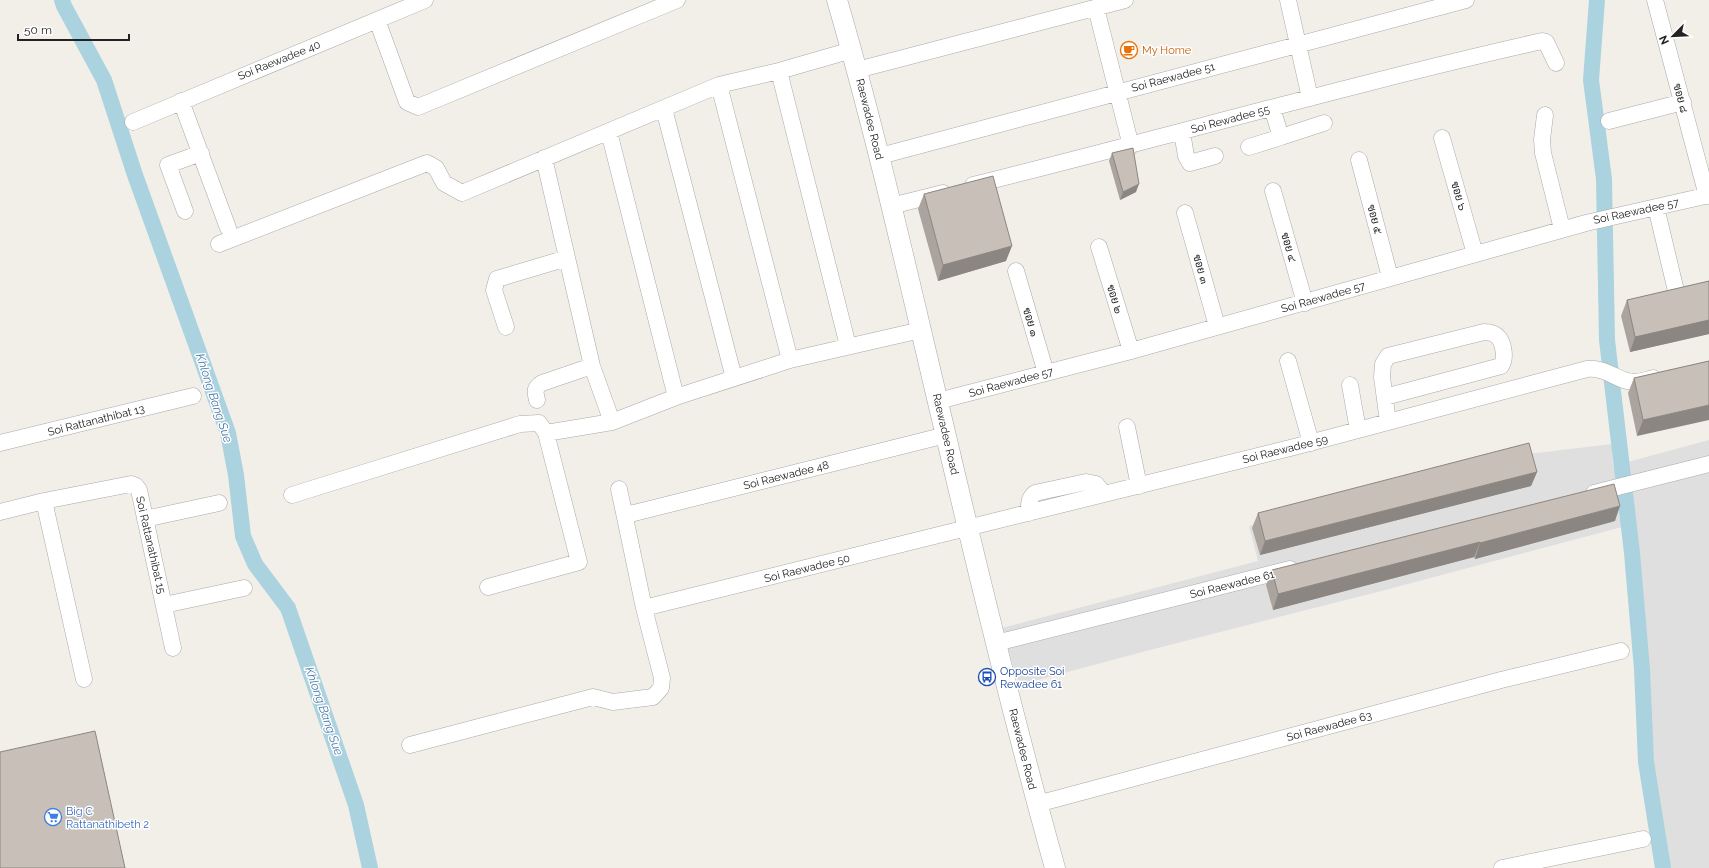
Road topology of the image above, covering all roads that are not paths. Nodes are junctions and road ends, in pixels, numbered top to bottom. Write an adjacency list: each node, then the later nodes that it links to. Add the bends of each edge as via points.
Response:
1 (425, 0): 9 (street, Soi Raewadee 40)
2 (677, 0): 9 (street, via 418,107 407,102)
3 (837, 0): 11 (street, Raewadee Road)
4 (1125, 0): 8 (street)
5 (1288, 0): 10 (street)
6 (1466, 0): 10 (street, Soi Raewadee 51)
7 (1655, 0): 19 (street, ซอย ๘)
8 (1096, 8): 13 (street); 16 (street)
9 (377, 20): 18 (street, Soi Raewadee 40)
10 (1299, 43): 16 (street, Soi Raewadee 51); 17 (street)
11 (852, 50): 13 (street, Raewadee Road); 14 (street)
12 (1556, 63): 17 (street, Soi Rewadee 55, via 1549,46 1542,42)
13 (858, 70): 33 (street, Raewadee Road)
14 (779, 71): 15 (street); 56 (street)
15 (719, 85): 21 (street); 58 (street)
16 (1118, 92): 30 (street); 33 (street, Soi Raewadee 51)
17 (1310, 98): 20 (street, Soi Rewadee 55)
18 (181, 101): 24 (street, Soi Raewadee 40); 32 (street)
19 (1683, 102): 23 (street); 38 (street, ซอย ๘)
20 (1272, 108): 27 (street, Soi Rewadee 55); 28 (street)
21 (664, 109): 26 (street); 63 (street)
22 (1545, 115): 44 (street, via 1543,153)
23 (1609, 121)
24 (133, 122)
25 (1324, 123): 28 (street)
26 (609, 132): 35 (street); 66 (street)
27 (1182, 132): 30 (street, Soi Rewadee 55); 34 (street, via 1186,156 1190,163)
28 (1281, 137): 31 (street)
29 (1442, 138): 47 (street, ซอย ๖)
30 (1131, 146): 39 (street, Soi Rewadee 55)
31 (1249, 147)
32 (200, 153): 41 (street, via 168,165); 43 (street)
33 (880, 156): 39 (street, Raewadee Road)
34 (1215, 156)
35 (544, 158): 45 (street, via 462,193 444,183 436,168 427,163); 48 (street)
36 (1359, 160): 50 (street, ซอย ๕)
37 (1273, 191): 52 (street, ซอย ๔)
38 (1708, 195): 40 (street, Soi Raewadee 57)
39 (891, 206): 55 (street, Raewadee Road)
40 (1656, 207): 44 (street, Soi Raewadee 57); 51 (street)
41 (185, 211)
42 (1185, 213): 53 (street, ซอย ๓)
43 (228, 228)
44 (1562, 229): 47 (street, Soi Raewadee 57)
45 (219, 244)
46 (1099, 246): 57 (street, ซอย ๒)
47 (1475, 254): 50 (street, Soi Raewadee 57)
48 (567, 258): 54 (street, via 497,279 494,290); 60 (street)
49 (1016, 271): 61 (street, ซอย ๑)
50 (1390, 277): 52 (street, Soi Raewadee 57)
51 (1676, 291)
52 (1305, 302): 53 (street, Soi Raewadee 57)
53 (1217, 326): 57 (street, Soi Raewadee 57)
54 (506, 327)
55 (921, 330): 56 (street); 69 (street, Raewadee Road)
56 (848, 346): 58 (street)
57 (1131, 351): 61 (street, Soi Raewadee 57)
58 (790, 360): 63 (street)
59 (1288, 361): 77 (street)
60 (592, 366): 68 (street, via 542,383 536,387); 70 (street)
61 (1046, 373): 69 (street, Soi Raewadee 57)
62 (1665, 375): 71 (street, Soi Raewadee 59, via 1630,382 1607,372 1587,369)
63 (734, 378): 66 (street)
64 (1350, 385): 73 (street)
65 (193, 396): 76 (street, Soi Rattanathibat 13)
66 (676, 397): 70 (street)
67 (1385, 397): 67 (street, via 1383,364 1388,356 1484,332 1492,333 1499,338 1504,355 1501,366); 71 (street)
68 (537, 400)
69 (938, 402): 75 (street, Raewadee Road)
70 (612, 422): 74 (street)
71 (1388, 422): 73 (street, Soi Raewadee 59)
72 (1127, 427): 79 (street)
73 (1358, 430): 77 (street, Soi Raewadee 59)
74 (546, 433): 81 (street, via 539,424 520,424); 90 (street, via 579,562)
75 (946, 435): 86 (street, Soi Raewadee 48); 88 (street, Raewadee Road)
76 (0, 443)
77 (1311, 443): 79 (street, Soi Raewadee 59)
78 (1709, 464): 82 (street)
79 (1139, 486): 88 (street, Soi Raewadee 59)
80 (619, 489): 86 (street)
81 (292, 494)
82 (1576, 498)
83 (44, 501): 85 (street, Soi Rattanathibat 15); 87 (street, Soi Rattanathibat 15, via 131,484 138,490); 97 (street)
84 (219, 503): 87 (street)
85 (0, 512)
86 (626, 515): 93 (street)
87 (145, 519): 92 (street, Soi Rattanathibat 15)
88 (969, 528): 93 (street, Soi Raewadee 50); 94 (street, Raewadee Road)
89 (1305, 566): 94 (street, Soi Raewadee 61)
90 (488, 587)
91 (244, 588): 92 (street)
92 (164, 605): 95 (street, Soi Rattanathibat 15)
93 (644, 608): 98 (street, via 662,678 660,688 653,697 613,702 593,697)
94 (996, 643): 99 (street, Raewadee Road)
95 (173, 648)
96 (1621, 651): 99 (street, Soi Raewadee 63, via 1478,686)
97 (84, 679)
98 (410, 745)
99 (1037, 804): 101 (street, Raewadee Road)
100 (1643, 840): 102 (street)
101 (1055, 868)
102 (1502, 868)

